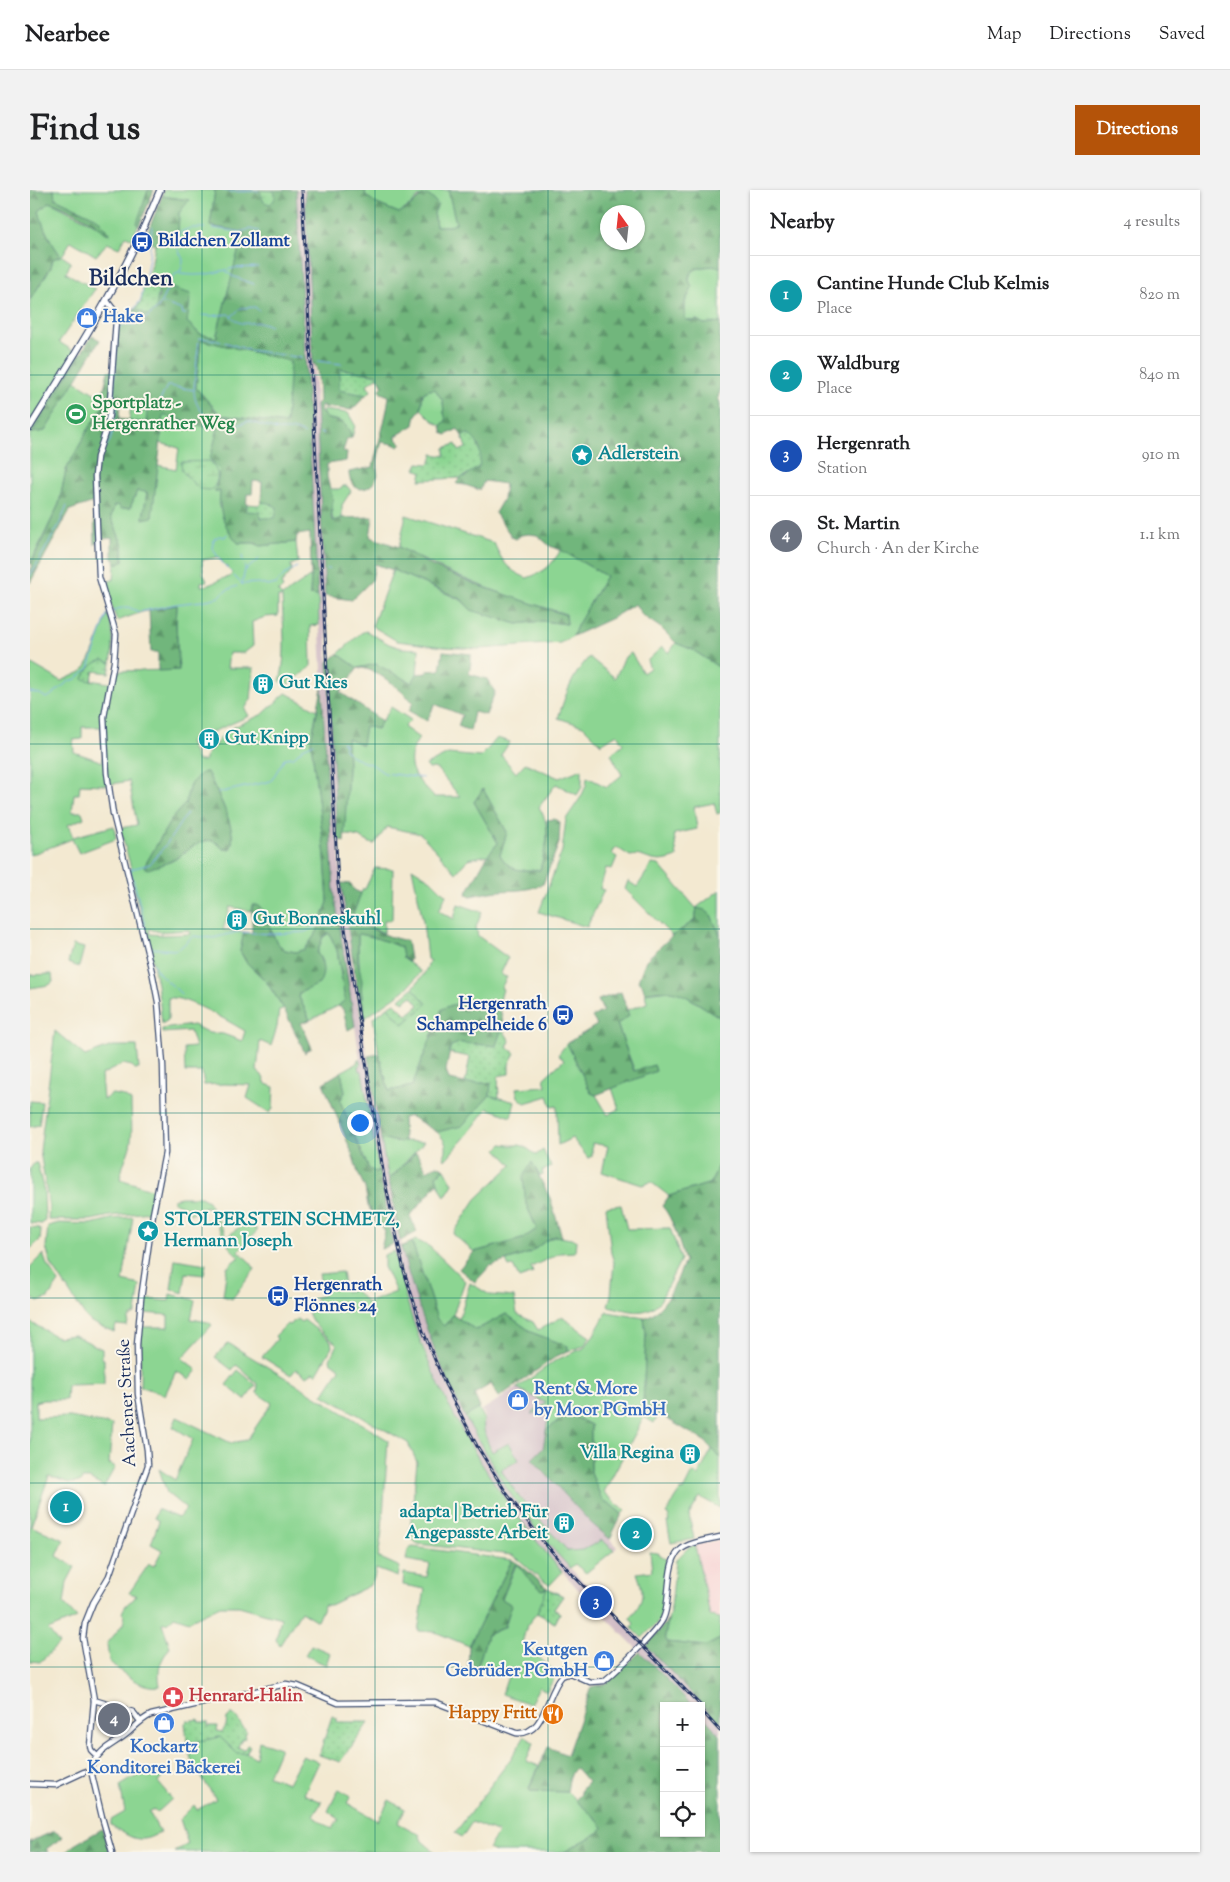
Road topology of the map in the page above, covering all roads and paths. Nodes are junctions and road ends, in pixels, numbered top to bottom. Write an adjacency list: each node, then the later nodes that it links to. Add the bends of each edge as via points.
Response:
1 (160, 190): 2 (main road)
2 (107, 300): 3 (main road); 5 (street, Aachener Straße, via 116,320 109,415 95,476 99,577 117,642 104,717 107,773 113,814 158,1002 165,1153 153,1214 137,1346 138,1394 148,1461 109,1576 85,1624 83,1638)
3 (30, 427)
4 (720, 1537): 6 (street, via 690,1543 680,1549 673,1557 665,1614 658,1626 604,1681 590,1682 570,1673 562,1676 537,1726 530,1732 520,1734 507,1730 435,1702 338,1703 286,1684 158,1712)
5 (94, 1700): 6 (street, via 134,1712); 7 (street, Aachener Straße, via 90,1746)
6 (140, 1721): 7 (street)
7 (96, 1756): 8 (street)
8 (91, 1766): 9 (street); 10 (street, via 94,1769)
9 (84, 1772): 10 (street); 11 (street, via 56,1785)
10 (92, 1775): 12 (street)
11 (30, 1784)
12 (112, 1852)

